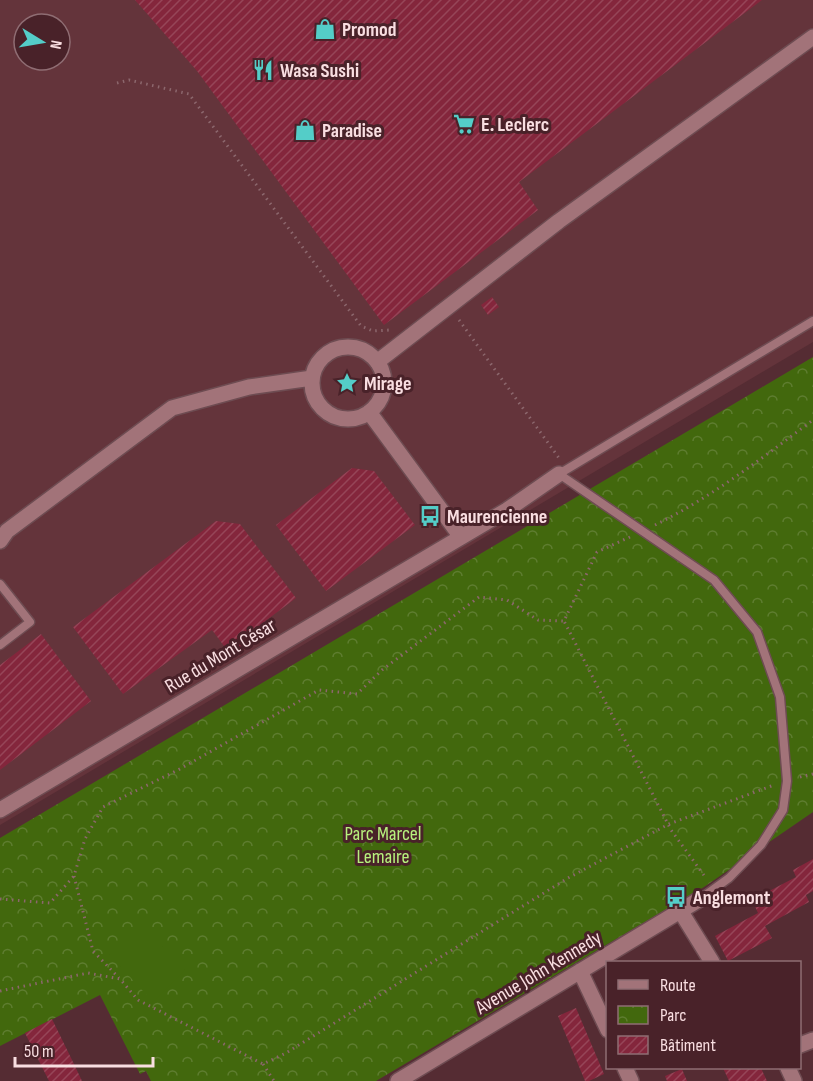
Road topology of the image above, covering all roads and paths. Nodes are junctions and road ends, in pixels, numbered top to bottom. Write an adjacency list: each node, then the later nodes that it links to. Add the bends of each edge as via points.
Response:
1 (813, 37): 3 (street)
2 (117, 83): 5 (path, via 129,80 189,94 361,326 373,331 391,330)
3 (449, 306): 6 (street); 10 (path)
4 (813, 321): 10 (lane)
5 (399, 324)
6 (377, 362): 7 (street, via 359,349 336,349 320,361); 8 (street, via 382,372 382,394)
7 (312, 378): 8 (street, via 316,401 334,417 358,418); 12 (street, via 249,387 172,408)
8 (369, 412): 13 (street)
9 (813, 420): 11 (path, via 729,482)
10 (563, 472): 11 (lane); 13 (street, Rue du Mont César)
11 (641, 531): 15 (path, via 597,552); 17 (lane, via 714,580 757,632 780,697)
12 (2, 535)
13 (461, 537): 18 (street, Rue du Mont César)
14 (0, 584): 16 (lane, via 30,622)
15 (564, 621): 19 (path); 20 (path, via 538,620 507,600 479,597 382,670 357,694 319,690 178,770 103,807 85,839)
16 (0, 645)
17 (787, 781): 19 (path); 21 (lane, via 783,810 761,845)
18 (0, 810)
19 (669, 824): 21 (path); 30 (path, via 568,878)
20 (74, 876): 22 (path, via 50,903); 27 (path, via 93,951)
21 (714, 889): 23 (lane)
22 (0, 899)
23 (700, 899): 24 (street, Avenue John Kennedy)
24 (681, 912): 25 (street); 26 (street, Avenue John Kennedy)
25 (711, 961)
26 (580, 970): 29 (street); 32 (street, Avenue John Kennedy)
27 (120, 979): 28 (path, via 88,973); 30 (path, via 138,1000)
28 (0, 991)
29 (606, 1026)
30 (263, 1064): 31 (path)
31 (274, 1081)
32 (398, 1081)

